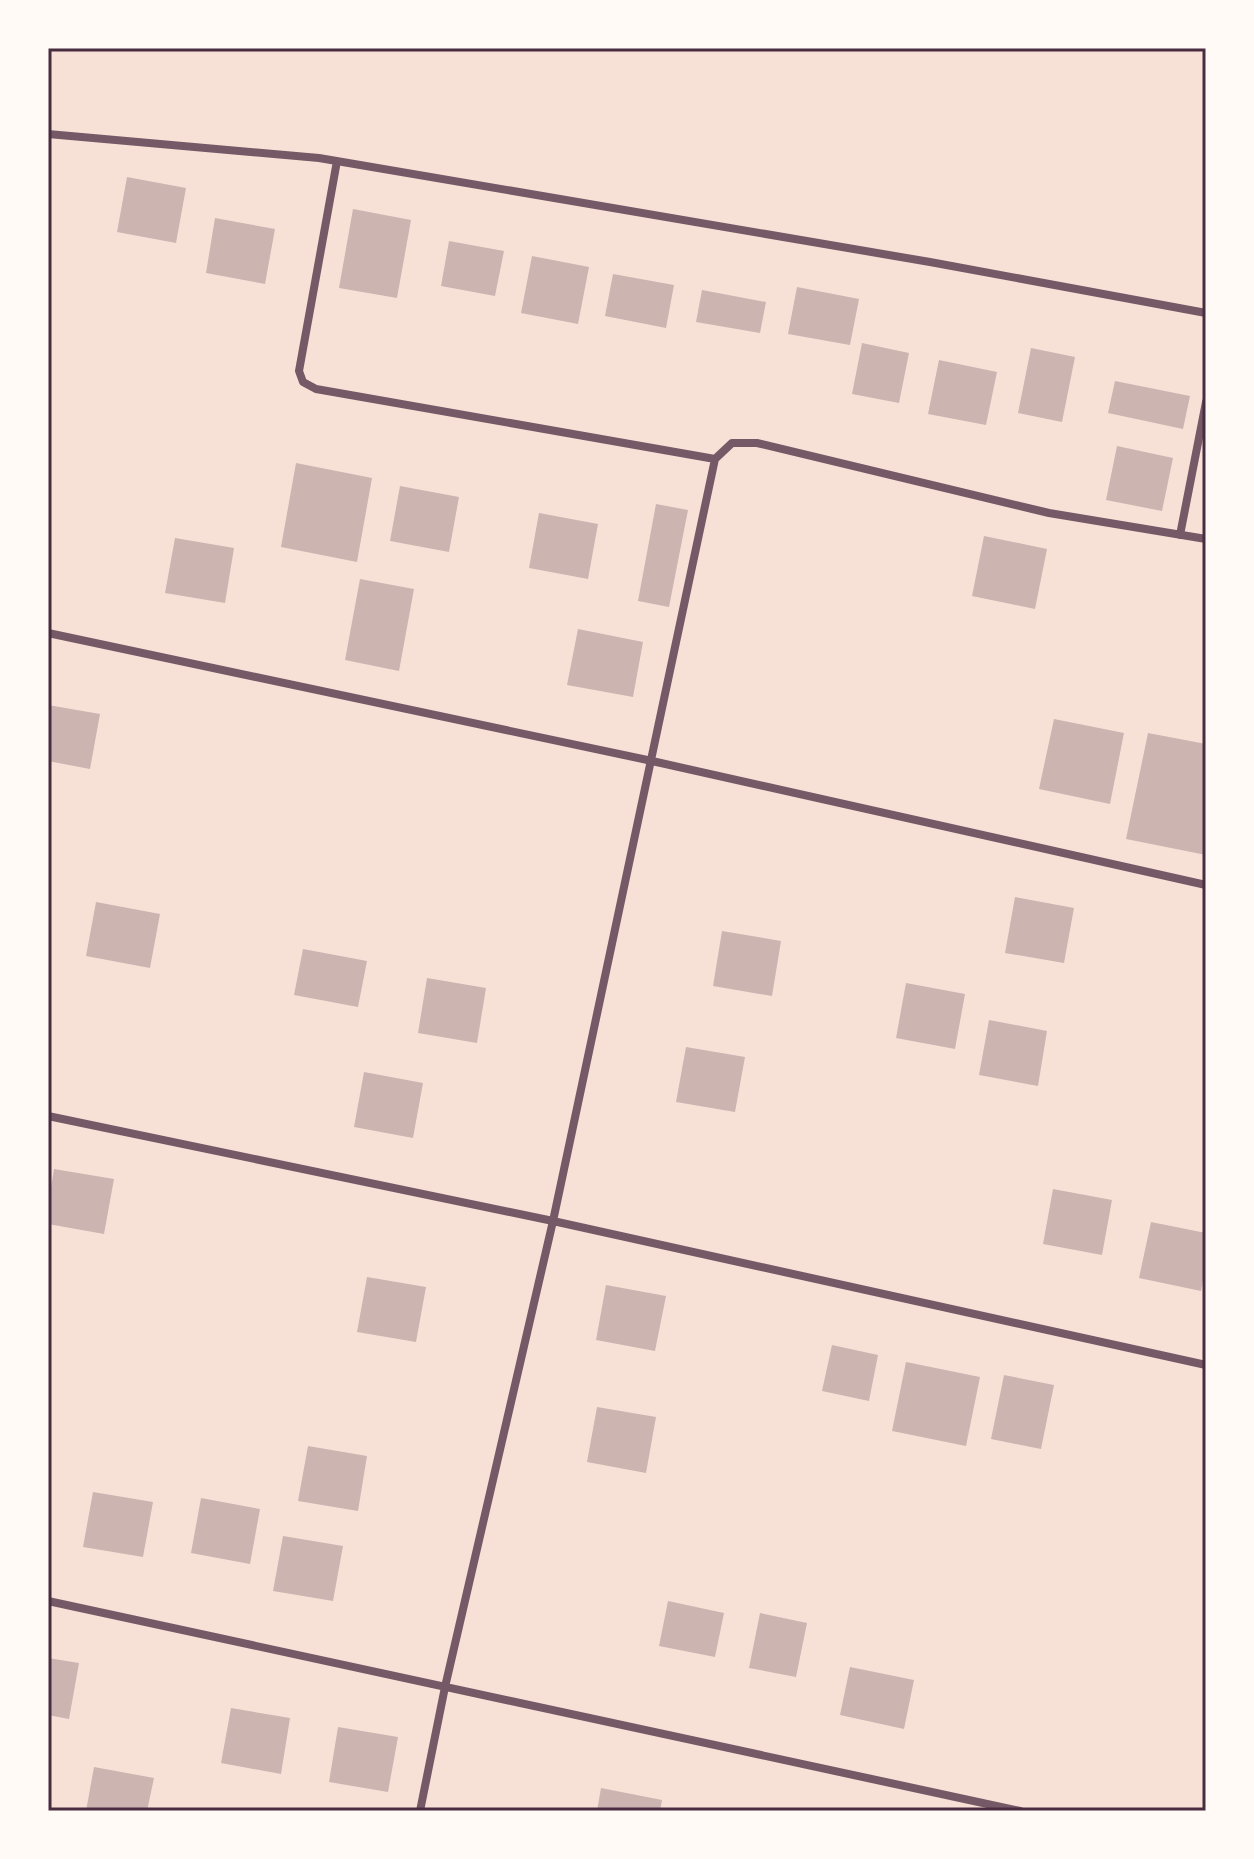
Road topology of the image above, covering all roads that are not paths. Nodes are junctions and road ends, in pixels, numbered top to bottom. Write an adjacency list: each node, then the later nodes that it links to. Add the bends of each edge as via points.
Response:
1 (48, 134): 2 (street)
2 (337, 161): 3 (street); 5 (street, via 299,371 303,382 316,389)
3 (1206, 313)
4 (1206, 402): 6 (street)
5 (715, 459): 6 (street, via 732,443 757,443 1049,513); 9 (street)
6 (1180, 535): 7 (street)
7 (1206, 539)
8 (48, 633): 9 (street)
9 (652, 761): 10 (street); 12 (street)
10 (1206, 885)
11 (48, 1116): 12 (street)
12 (553, 1221): 13 (street); 15 (street)
13 (1206, 1365)
14 (48, 1601): 15 (street)
15 (445, 1687): 16 (street); 17 (street)
16 (420, 1811)
17 (1020, 1811)

